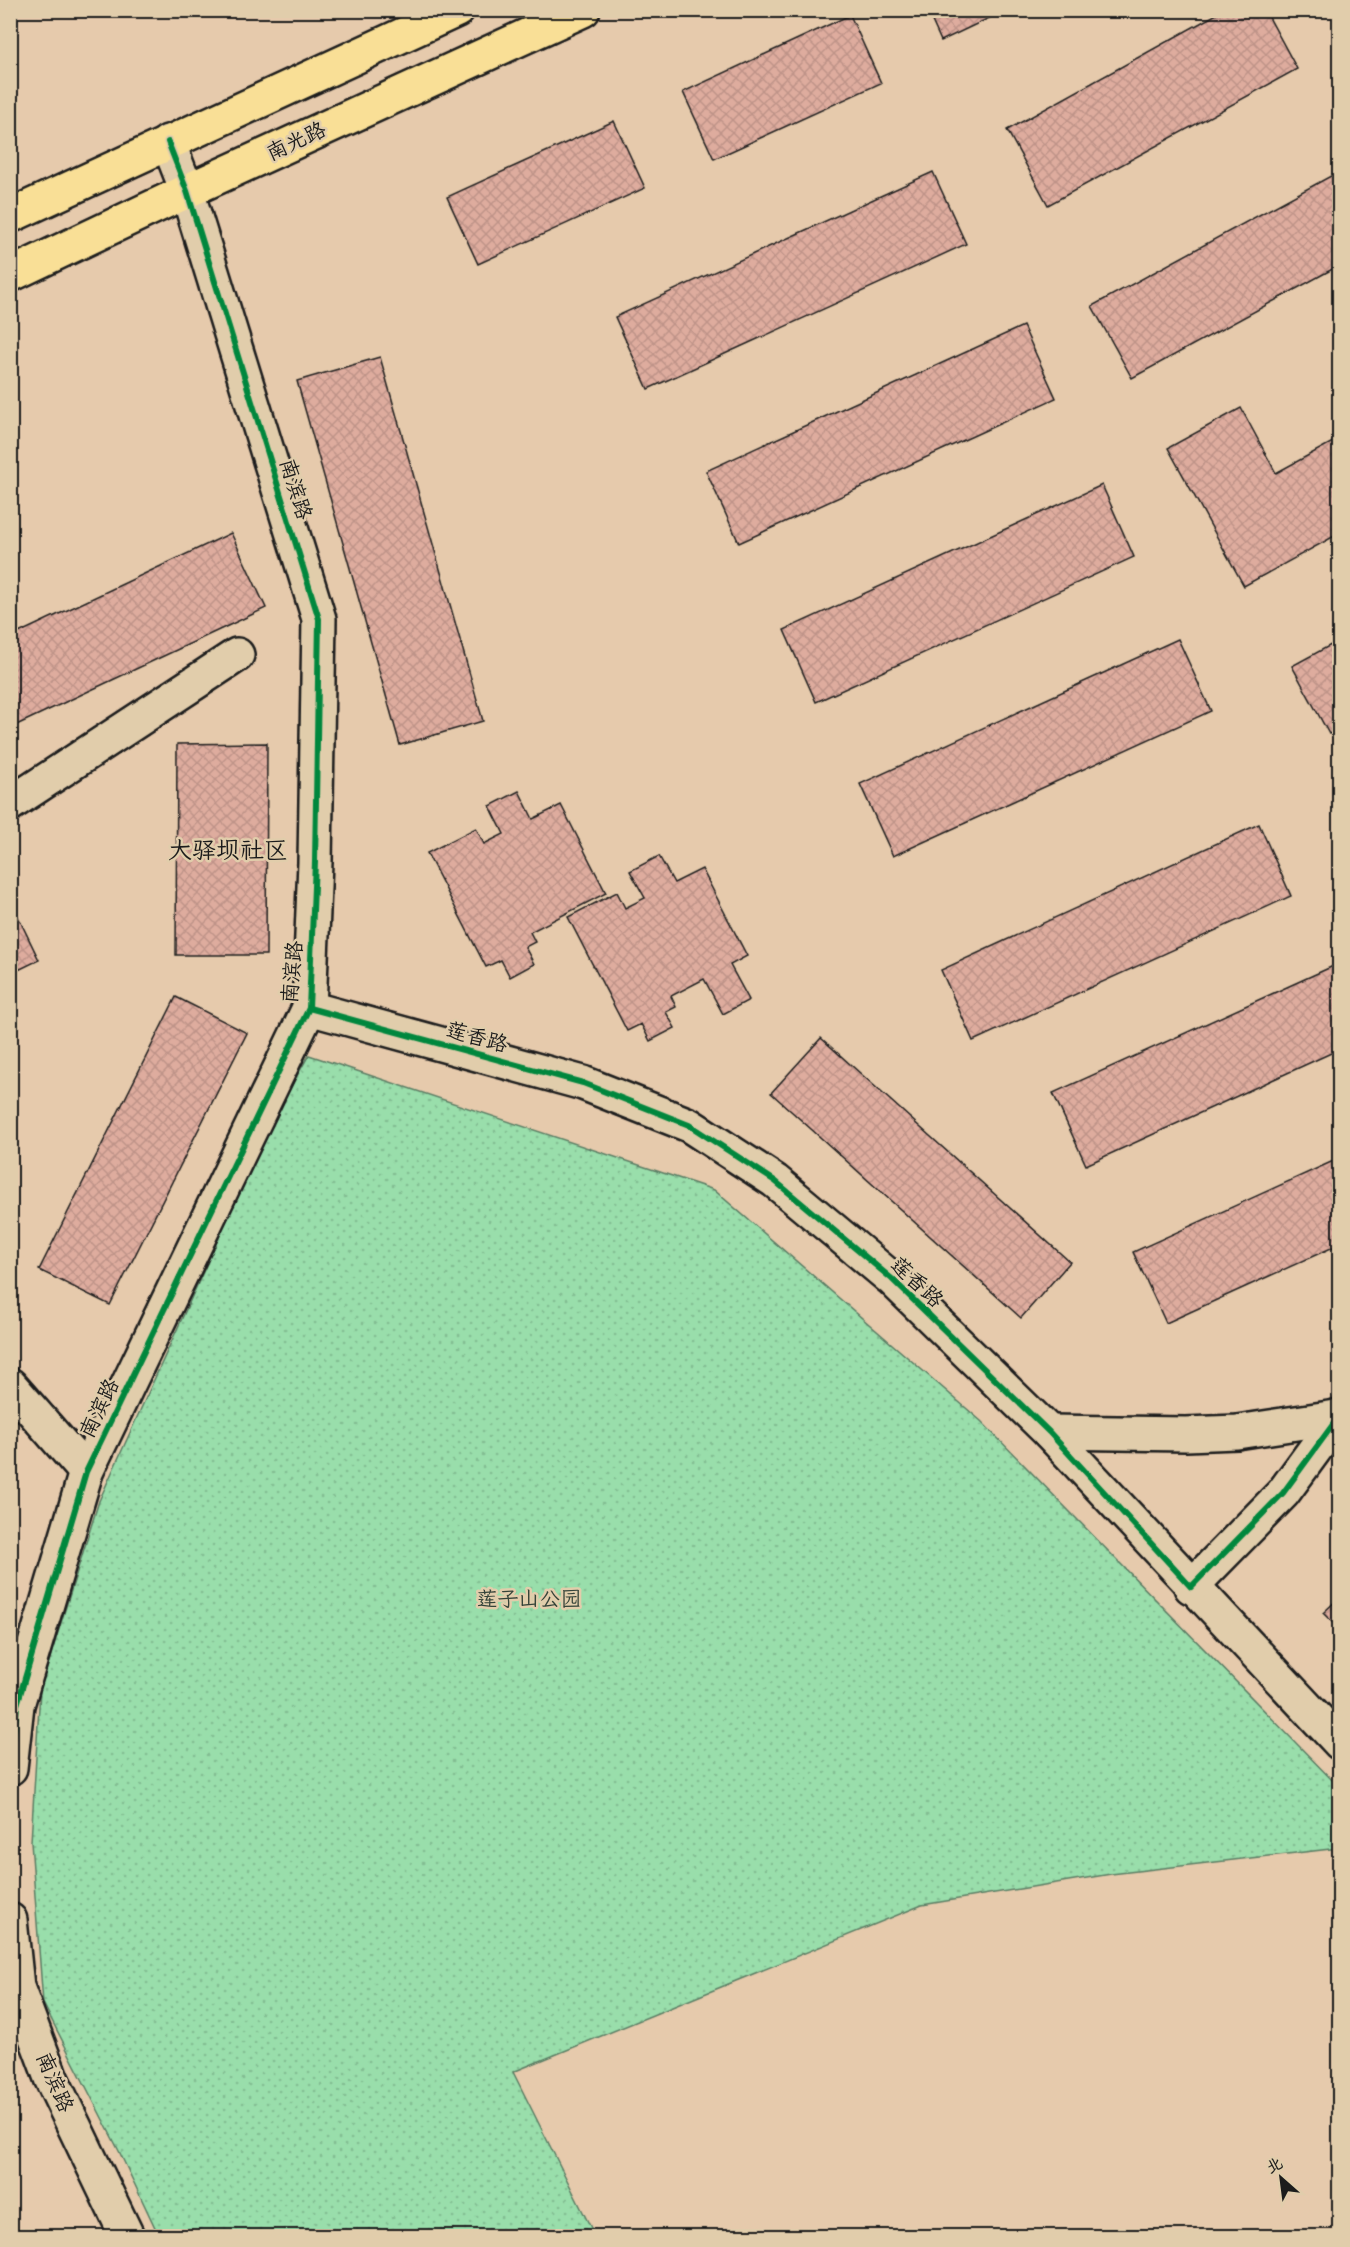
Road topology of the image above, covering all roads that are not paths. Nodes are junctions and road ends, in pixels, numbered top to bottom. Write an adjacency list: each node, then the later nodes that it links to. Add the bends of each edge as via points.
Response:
1 (457, 10): 3 (main road)
2 (583, 10): 4 (main road, 南光路)
3 (168, 142): 4 (street, 南滨路); 5 (main road)
4 (187, 191): 6 (main road, 南光路); 9 (street, 南滨路, via 319,619)
5 (10, 216)
6 (10, 275)
7 (237, 655): 8 (street)
8 (10, 804)
9 (309, 1008): 12 (street, 莲香路, via 583,1083 689,1125 775,1181 892,1279); 13 (street, 南滨路)
10 (10, 1386): 13 (street)
11 (1338, 1416): 12 (street, via 1237,1432); 14 (street, via 1283,1493)
12 (1049, 1432): 14 (street, 莲香路)
13 (86, 1472): 16 (street, 南滨路, via 17,1706)
14 (1191, 1587): 15 (street, 莲香路)
15 (1340, 1743)
16 (10, 1768)
17 (10, 1920): 18 (street, 南滨路, via 17,1987 51,2078)
18 (127, 2236)

